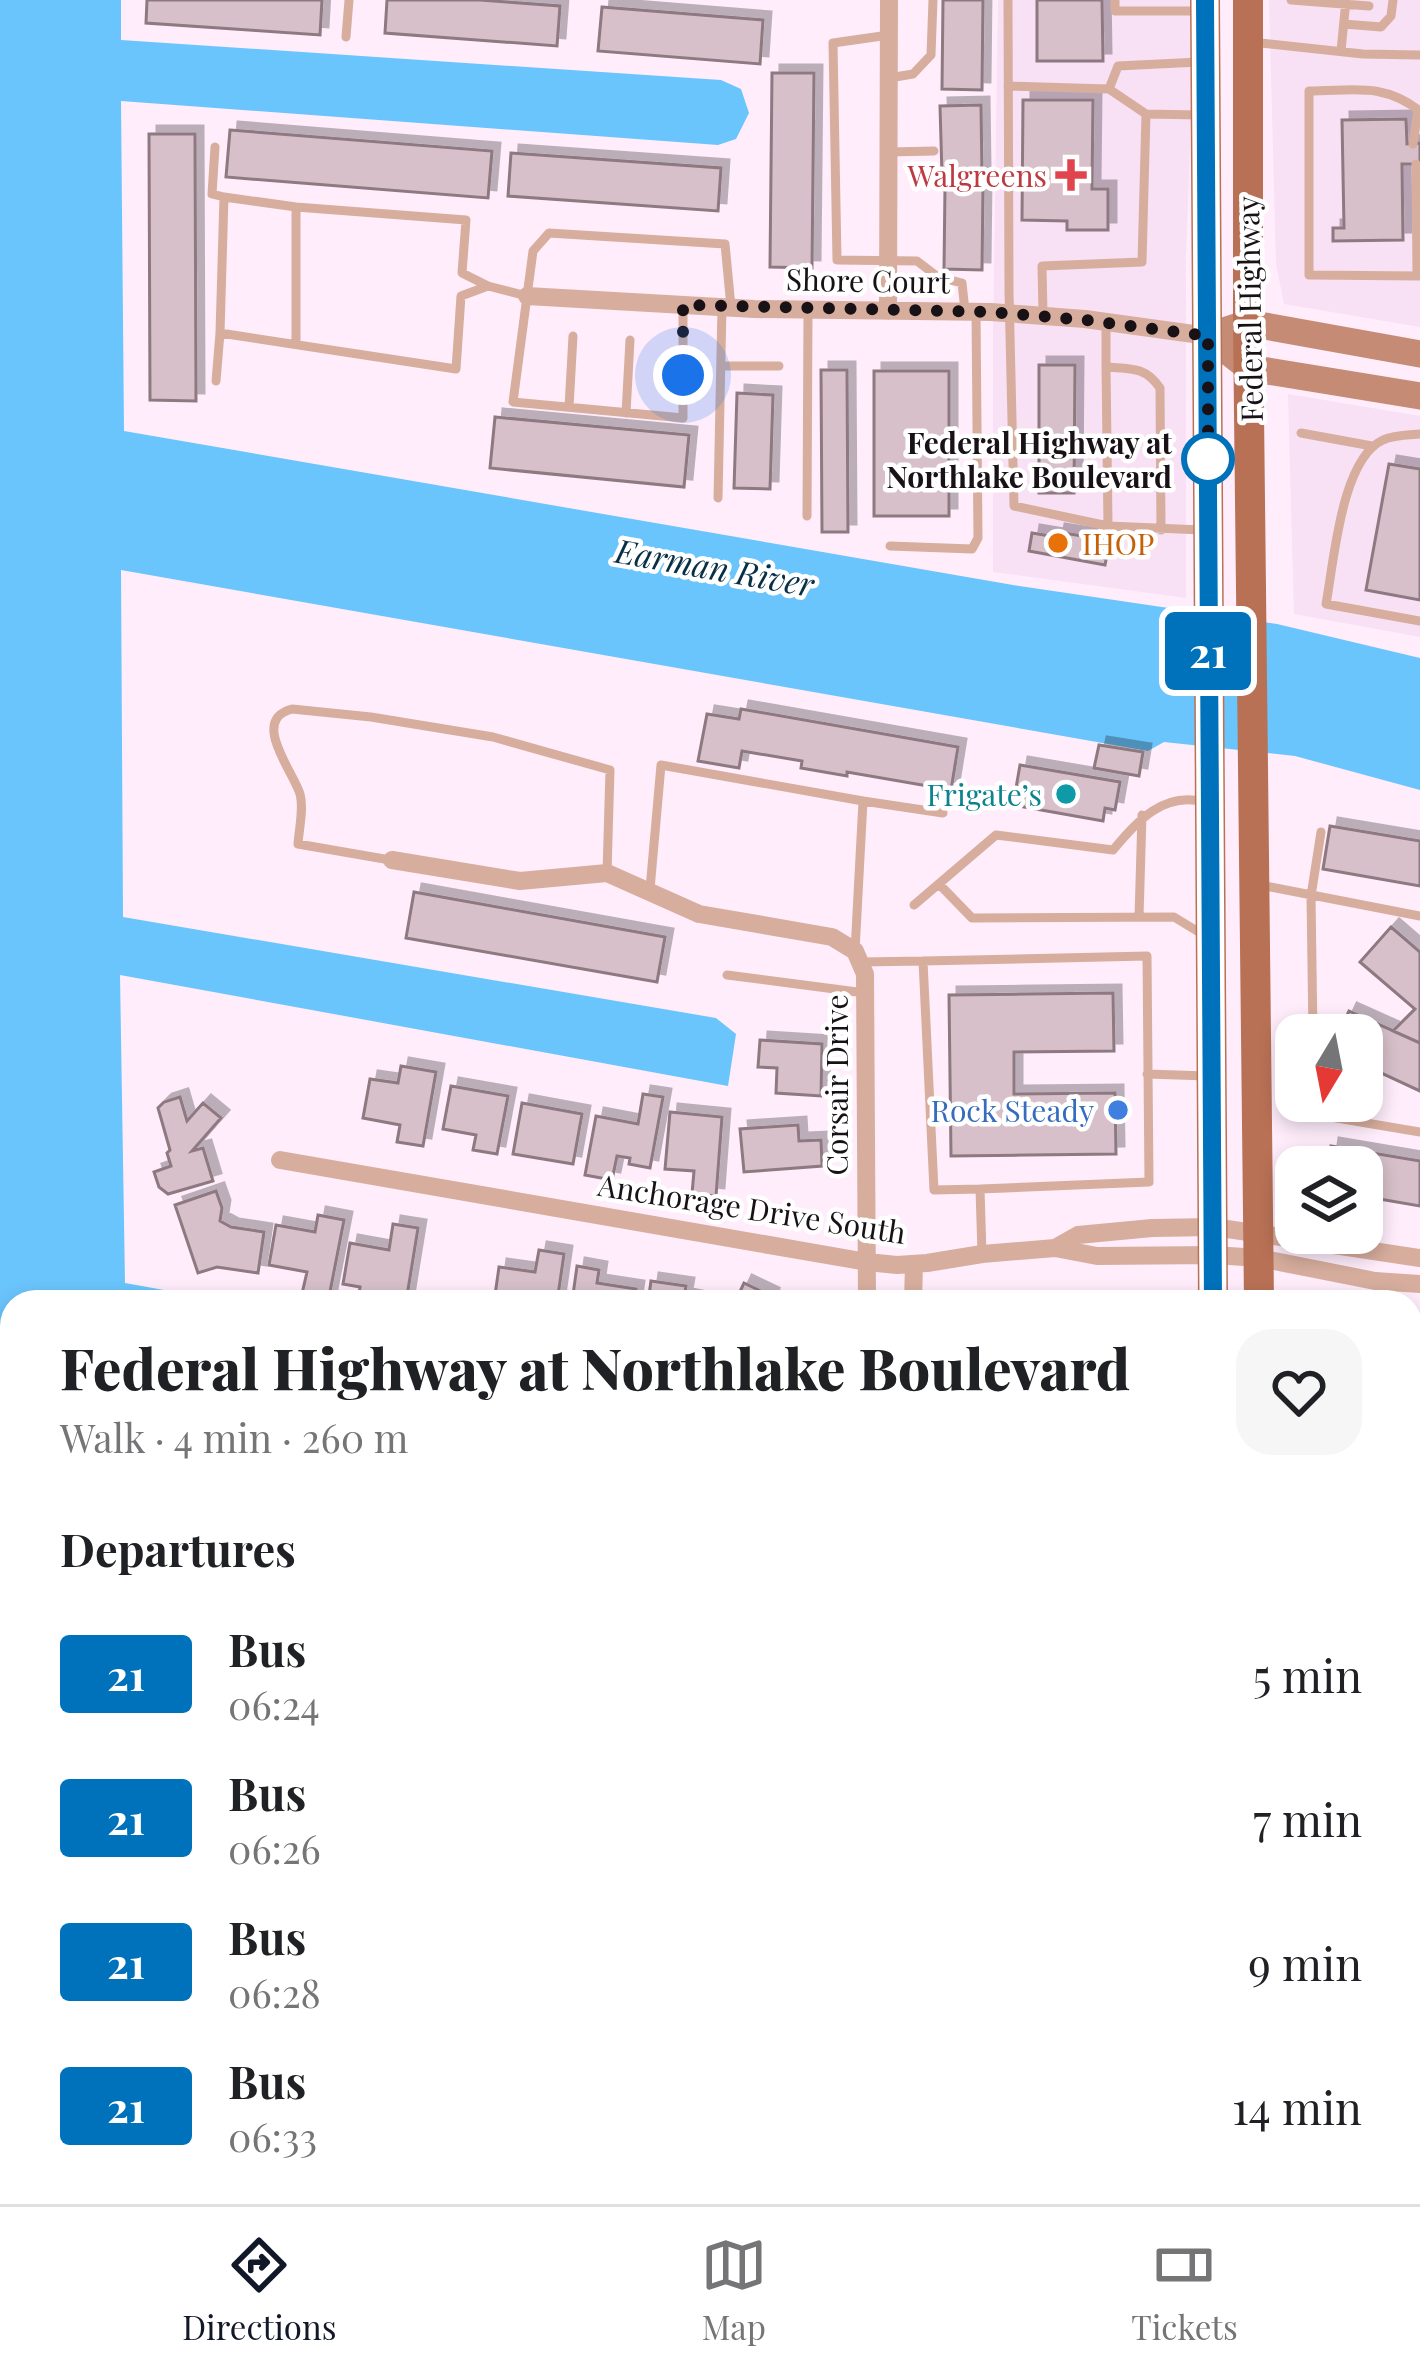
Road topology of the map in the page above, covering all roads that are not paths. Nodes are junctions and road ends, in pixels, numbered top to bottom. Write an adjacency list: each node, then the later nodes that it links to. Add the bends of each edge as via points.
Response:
1 (349, 0): 14 (lane)
2 (889, 0): 13 (street)
3 (933, 0): 19 (lane, via 931,55 914,74)
4 (1008, 0): 20 (lane)
5 (1115, 0): 10 (lane, via 1115,11)
6 (1248, 0): 15 (main road, Federal Highway)
7 (1291, 0): 9 (lane)
8 (1393, 0): 12 (lane, via 1381,26)
9 (1346, 2): 11 (lane); 12 (lane)
10 (1205, 5): 18 (main road, Federal Highway)
11 (1369, 6)
12 (1343, 24): 16 (lane)
13 (889, 35): 19 (street); 32 (lane, via 833,43 837,260)
14 (346, 37)
15 (1247, 42): 16 (lane); 44 (main road, Federal Highway)
16 (1341, 51): 17 (lane)
17 (1420, 56)
18 (1204, 62): 21 (lane, via 1118,66); 24 (main road, Federal Highway)
19 (889, 79): 28 (street)
20 (1008, 86): 21 (lane); 41 (lane)
21 (1109, 89): 23 (lane)
22 (1419, 111): 25 (lane); 33 (lane, via 1383,90 1309,92 1309,275)
23 (1146, 115): 24 (lane); 42 (lane, via 1142,262 1042,266)
24 (1205, 115): 47 (main road, Federal Highway)
25 (1413, 143)
26 (215, 147): 30 (lane, via 212,194)
27 (934, 151): 28 (lane)
28 (889, 152): 32 (street)
29 (1416, 164): 33 (lane)
30 (224, 197): 31 (lane); 45 (lane)
31 (296, 207): 34 (lane, via 466,220 462,274); 49 (lane)
32 (888, 261): 39 (street); 40 (lane, via 917,261 962,283)
33 (1418, 275)
34 (488, 286): 35 (lane); 49 (lane, via 461,296 456,369)
35 (526, 296): 36 (street, Shore Court); 37 (lane, via 533,251 549,233 572,234 725,244); 57 (lane, via 513,402)
36 (683, 305): 37 (street, Shore Court); 58 (lane, via 683,418)
37 (727, 307): 38 (street, Shore Court); 51 (lane)
38 (808, 310): 39 (street, Shore Court); 63 (lane)
39 (888, 311): 40 (street, Shore Court)
40 (970, 312): 41 (street, Shore Court); 67 (lane, via 978,538 971,549)
41 (1010, 314): 42 (street, Shore Court); 64 (lane, via 1014,506)
42 (1043, 316): 43 (street, Shore Court)
43 (1106, 322): 47 (street, Shore Court); 53 (lane)
44 (1248, 323): 47 (main road); 50 (main road); 54 (main road, Federal Highway)
45 (220, 333): 49 (lane); 55 (lane)
46 (573, 336): 57 (lane)
47 (1208, 336): 54 (main road); 66 (main road, Federal Highway)
48 (630, 340): 58 (lane)
49 (296, 343)
50 (1420, 354)
51 (721, 366): 52 (lane); 62 (lane)
52 (778, 366)
53 (1106, 368): 64 (lane); 65 (lane, via 1139,370 1160,388)
54 (1249, 368): 56 (main road); 76 (main road, Federal Highway)
55 (216, 381)
56 (1420, 396)
57 (569, 407): 58 (lane)
58 (626, 413)
59 (1301, 433): 61 (lane)
60 (1420, 434): 61 (lane)
61 (1373, 446): 68 (lane, via 1348,488 1326,604)
62 (718, 497)
63 (806, 516)
64 (1108, 526): 65 (lane)
65 (1161, 530): 66 (lane)
66 (1208, 530): 70 (main road, Federal Highway)
67 (890, 546)
68 (1420, 621)
69 (863, 801): 71 (lane); 78 (lane, via 661,765); 84 (lane)
70 (1209, 803): 72 (lane, via 1188,797); 76 (main road, via 1232,823); 83 (main road, Federal Highway)
71 (943, 813)
72 (1142, 815): 77 (lane, via 1113,850 996,835); 82 (lane)
73 (1321, 832): 79 (lane)
74 (392, 860): 75 (street, via 520,881); 75 (lane, via 298,844 302,798 274,739 282,712 493,737 610,770)
75 (608, 873): 78 (street)
76 (1253, 874): 79 (lane); 96 (main road, Federal Highway)
77 (939, 884): 80 (lane); 82 (lane, via 972,918)
78 (650, 893): 84 (street, via 699,914 832,937)
79 (1311, 896): 81 (lane); 88 (lane)
80 (914, 905)
81 (1420, 916)
82 (1139, 917): 83 (lane, via 1174,917)
83 (1209, 938): 90 (main road, Federal Highway)
84 (854, 953): 85 (lane); 87 (street, Corsair Drive)
85 (923, 962): 89 (lane, via 1147,956); 94 (lane, via 934,1190)
86 (727, 975): 87 (lane)
87 (865, 992): 100 (street, Corsair Drive)
88 (1312, 1014)
89 (1147, 1074): 90 (lane); 94 (lane, via 1149,1182)
90 (1210, 1076): 95 (main road, Federal Highway)
91 (1361, 1122): 92 (lane)
92 (1420, 1132)
93 (280, 1160): 100 (street, Anchorage Drive South)
94 (980, 1189): 98 (lane)
95 (1214, 1241): 96 (street); 97 (street, via 1096,1256); 97 (street, Anchorage Drive South, via 1152,1228 1078,1235); 105 (main road, Federal Highway)
96 (1259, 1245): 99 (street); 102 (street, via 1375,1281); 106 (main road, Federal Highway)
97 (1055, 1248): 98 (street, Anchorage Drive South)
98 (982, 1254): 101 (street, Anchorage Drive South)
99 (1420, 1258)
100 (867, 1262): 101 (street, Anchorage Drive South); 103 (street, Corsair Drive)
101 (914, 1264): 104 (street)
102 (1420, 1284)
103 (867, 1290)
104 (914, 1290)
105 (1213, 1290)
106 (1259, 1290)

